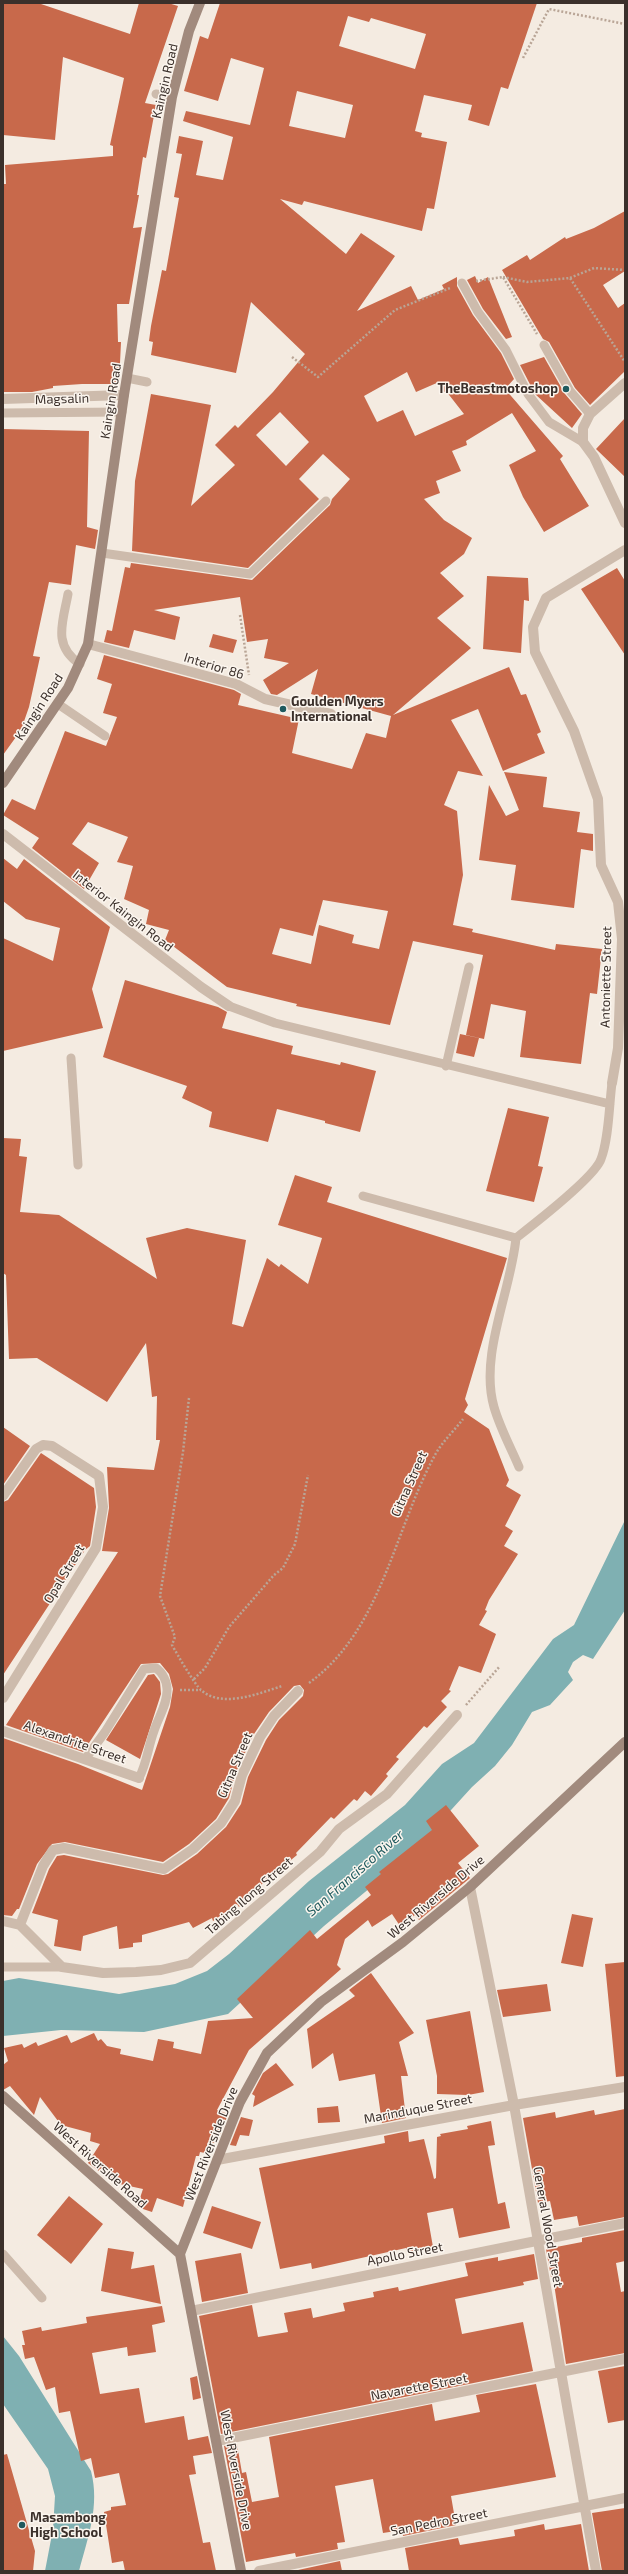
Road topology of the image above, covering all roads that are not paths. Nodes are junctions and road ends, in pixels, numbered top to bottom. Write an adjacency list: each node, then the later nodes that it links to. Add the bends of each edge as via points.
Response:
1 (200, 3): 3 (street, Kaingin Road)
2 (156, 94): 3 (lane)
3 (172, 97): 6 (street, Kaingin Road)
4 (462, 283): 14 (lane, via 478,312 506,350 528,394 549,422)
5 (544, 344): 13 (lane, via 570,391)
6 (127, 378): 7 (lane); 9 (street, Kaingin Road)
7 (147, 382)
8 (625, 383): 13 (street)
9 (124, 395): 10 (street); 11 (street, Kaingin Road)
10 (3, 399)
11 (122, 412): 12 (lane, Magsalin); 18 (street, Kaingin Road)
12 (3, 413)
13 (590, 414): 14 (street, via 583,428)
14 (584, 442): 16 (street, via 594,457)
15 (326, 501): 18 (lane, via 250,574)
16 (625, 522)
17 (625, 550): 31 (street, Antoniette Street, via 546,598 533,627 534,652 574,731 598,799 601,865 618,902 622,939 618,1048)
18 (102, 554): 20 (street, Kaingin Road)
19 (68, 594): 21 (lane, via 61,631 63,646 70,657)
20 (88, 644): 21 (street, Kaingin Road); 23 (street, Interior 86, via 236,684 265,699)
21 (80, 664): 22 (street, Kaingin Road)
22 (58, 704): 24 (lane); 25 (street, Kaingin Road)
23 (331, 714)
24 (106, 736)
25 (3, 783)
26 (3, 834): 28 (street, Interior Kaingin Road)
27 (469, 967): 30 (lane)
28 (229, 1006): 30 (lane, via 275,1023)
29 (71, 1058): 33 (lane)
30 (446, 1066): 32 (lane)
31 (612, 1083): 32 (lane, Antoniette Street)
32 (610, 1104): 35 (lane, Antoniette Street, via 601,1160 592,1172)
33 (78, 1165)
34 (363, 1196): 35 (lane)
35 (516, 1238): 36 (lane, via 514,1261 495,1337 490,1372 494,1406)
36 (519, 1467)
37 (3, 1496): 39 (street, Opal Street, via 36,1448 44,1445 52,1446 99,1476 103,1507 96,1548)
38 (298, 1691): 48 (street, Gitna Street, via 274,1716 260,1737 230,1809 221,1823 193,1849 164,1869 64,1848 54,1850 43,1866)
39 (3, 1698)
40 (457, 1715): 50 (street, Tabing Ilong Street, via 387,1794 339,1829 320,1852 190,1963 161,1970 136,1972 103,1973)
41 (3, 1730): 44 (street, Alexandrite Street)
42 (625, 1742): 43 (street, West Riverside Drive)
43 (620, 1752): 46 (street, West Riverside Drive)
44 (86, 1758): 45 (street, Alexandrite Street); 45 (lane, via 106,1732 144,1669 149,1667 160,1671 167,1690 151,1738 147,1761)
45 (139, 1778)
46 (470, 1888): 53 (street, General Wood Street); 54 (street, West Riverside Drive, via 403,1942 321,2002 267,2053 240,2102)
47 (3, 1921): 48 (street)
48 (20, 1925): 50 (street)
49 (3, 1967): 50 (lane)
50 (62, 1967)
51 (625, 2088): 53 (street, Marinduque Street)
52 (3, 2096): 58 (street, West Riverside Road)
53 (514, 2105): 54 (street, Marinduque Street); 56 (street, General Wood Street)
54 (217, 2160): 58 (street, West Riverside Drive)
55 (625, 2223): 56 (street, Apollo Street)
56 (536, 2241): 60 (street, Apollo Street); 62 (street, General Wood Street)
57 (3, 2254): 59 (lane)
58 (180, 2254): 60 (street, West Riverside Drive)
59 (42, 2298)
60 (191, 2311): 63 (street, West Riverside Drive)
61 (625, 2359): 62 (street, Navarette Street)
62 (562, 2372): 63 (street, Navarette Street); 65 (street, General Wood Street)
63 (217, 2441): 66 (street, West Riverside Drive)
64 (625, 2498): 65 (street, San Pedro Street)
65 (586, 2506): 67 (street, San Pedro Street); 68 (street, General Wood Street)
66 (241, 2571)
67 (259, 2571)
68 (596, 2571)

